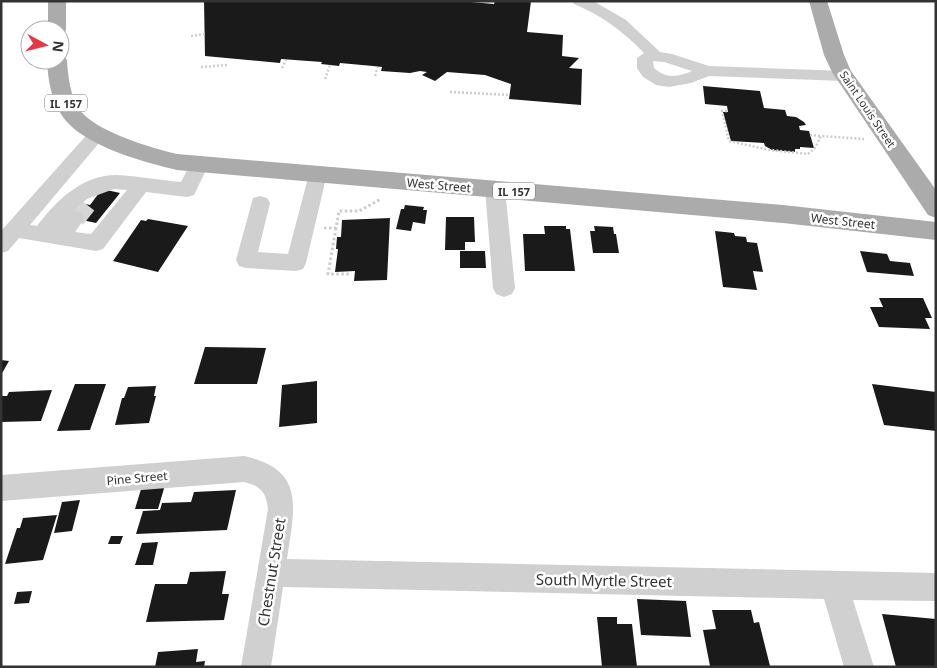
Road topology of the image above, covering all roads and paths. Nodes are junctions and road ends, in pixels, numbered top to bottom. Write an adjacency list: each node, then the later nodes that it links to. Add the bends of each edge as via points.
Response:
1 (57, 1): 4 (main road)
2 (579, 1): 7 (street, via 617,20)
3 (818, 1): 17 (main road, Saint Louis Street, via 834,55)
4 (57, 20)
5 (205, 34): 6 (path)
6 (191, 36)
7 (655, 56): 15 (street, via 678,60); 15 (street, via 646,58 644,64 652,77 660,80 683,81)
8 (286, 60): 13 (path)
9 (226, 65): 11 (path)
10 (330, 65): 18 (path)
11 (201, 67)
12 (378, 67): 16 (path)
13 (282, 68)
14 (58, 70): 22 (main road, IL 157, via 73,116)
15 (707, 71): 17 (street)
16 (375, 76)
17 (844, 76): 33 (main road, Saint Louis Street)
18 (324, 79)
19 (450, 92): 20 (path)
20 (510, 95)
21 (727, 111): 24 (path, via 722,111 728,137 733,142 808,154)
22 (98, 133): 26 (main road, West Street / IL 157, via 150,157); 36 (street)
23 (810, 135): 24 (path)
24 (821, 136): 25 (path)
25 (861, 139)
26 (200, 164): 27 (main road, West Street / IL 157); 29 (street, via 187,190)
27 (318, 174): 30 (main road, West Street / IL 157); 32 (street, via 296,263 246,260)
28 (102, 184): 29 (street, via 114,182); 38 (street, via 81,211); 38 (street, via 74,197 60,208)
29 (141, 186): 38 (street, via 96,243)
30 (495, 190): 37 (main road, West Street / IL 157, via 783,214); 41 (street)
31 (385, 194): 35 (path, via 376,203 359,211 339,211)
32 (260, 203)
33 (936, 209)
34 (322, 228): 35 (path)
35 (336, 228): 40 (path, via 328,274)
36 (14, 230): 38 (street); 39 (street)
37 (936, 231)
38 (50, 236)
39 (1, 245)
40 (350, 274)
41 (504, 288)
42 (271, 479): 43 (street, Pine Street, via 261,472 244,469); 44 (street, Chestnut Street, via 280,493 281,509)
43 (1, 488)
44 (272, 573): 45 (street, South Myrtle Street); 47 (street, Chestnut Street)
45 (835, 586): 46 (street, South Myrtle Street); 48 (street)
46 (936, 587)
47 (256, 667)
48 (859, 667)

